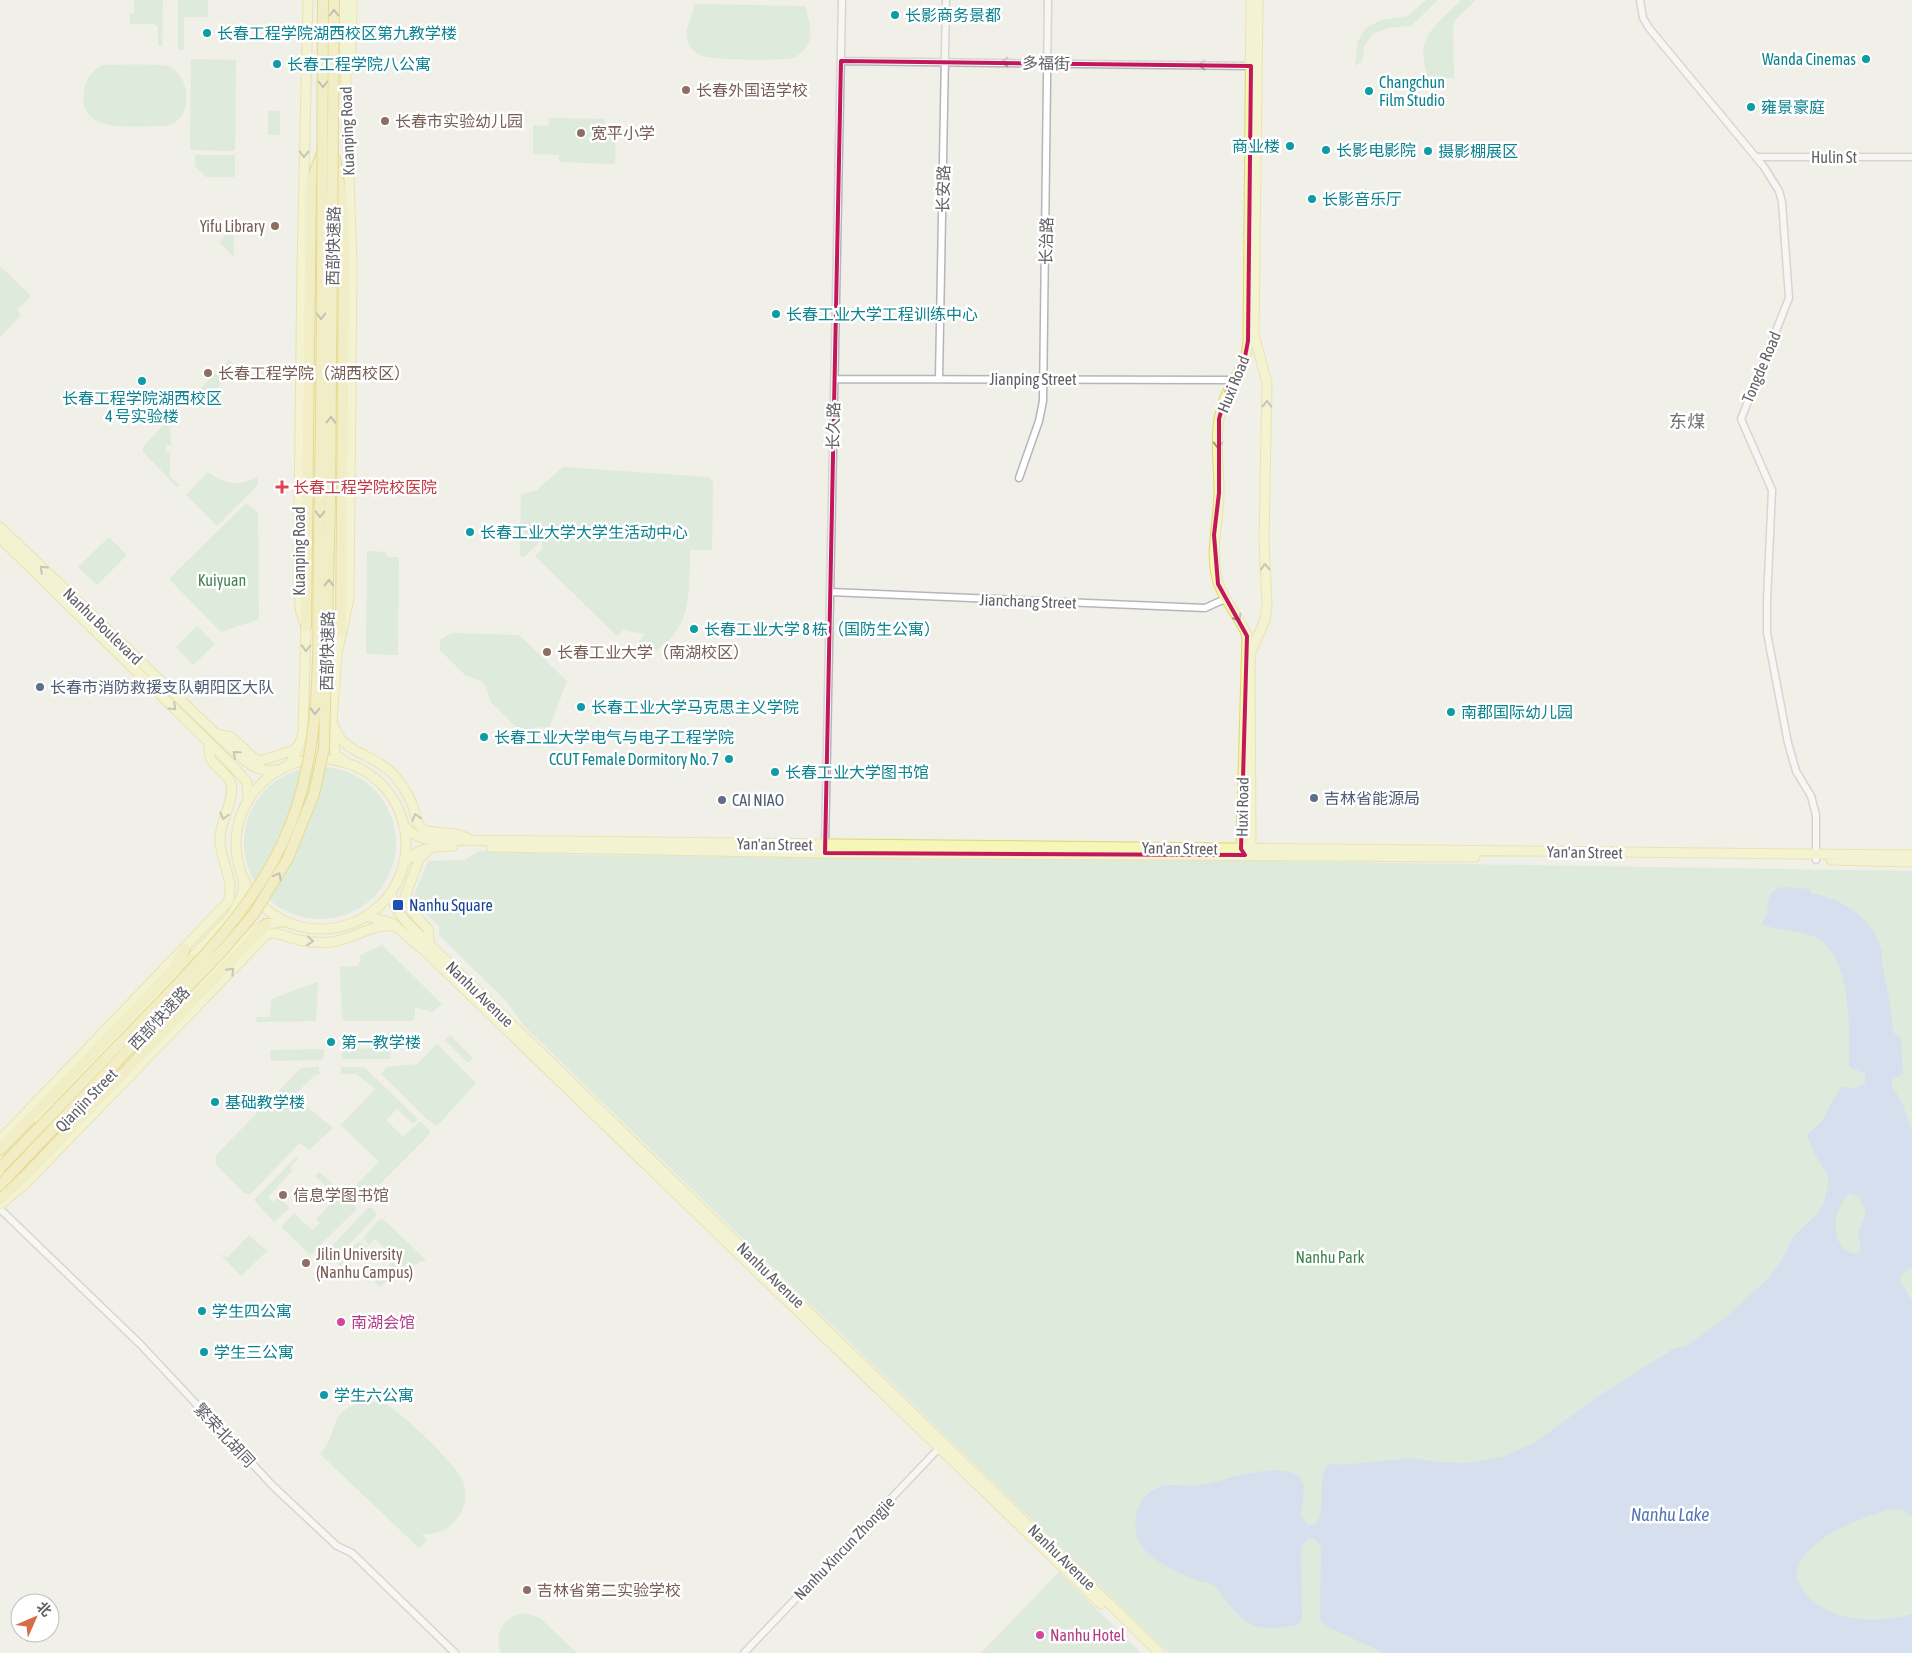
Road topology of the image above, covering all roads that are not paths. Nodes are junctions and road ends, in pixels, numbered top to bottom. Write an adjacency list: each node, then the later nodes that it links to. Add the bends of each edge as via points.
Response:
1 (308, 0): 30 (main road, Kuanping Road, one-way to 30, via 298,580 301,613)
2 (323, 0): 17 (highway, 西部快速路, one-way to 17, bridge)
3 (334, 0): 18 (highway, 西部快速路, one-way to 3, bridge)
4 (343, 0): 16 (main road, Kuanping Road)
5 (352, 0): 16 (main road, via 351,60)
6 (842, 0): 12 (street, 长久路)
7 (946, 0): 13 (street, 长安路)
8 (1048, 0): 14 (street, 长治路)
9 (1251, 0): 15 (main road, Huxi Road)
10 (1258, 0): 43 (main road, Huxi Road, one-way to 10, via 1250,654 1265,620 1267,604 1264,541 1267,383 1254,335)
11 (1640, 0): 19 (street, Tongde Road, via 1643,18 1649,28)
12 (841, 61): 13 (street, 多福街); 22 (street, 长久路)
13 (945, 62): 14 (street, 多福街, one-way to 13); 21 (street, 长安路)
14 (1048, 63): 15 (street, 多福街, one-way to 14); 23 (street, 长治路)
15 (1251, 66): 24 (main road, Huxi Road, via 1248,341 1244,362)
16 (346, 80): 31 (main road, Kuanping Road, via 352,285 349,598)
17 (322, 153): 30 (highway, via 311,182); 62 (highway, 西部快速路, one-way to 62, bridge, via 320,500 314,726 309,768 300,799 282,846 231,925)
18 (334, 153): 31 (highway, bridge, via 340,187 344,253); 63 (highway, 西部快速路, one-way to 18, bridge, via 254,914 288,858 314,794 326,728)
19 (1756, 157): 20 (street, Hulin St); 45 (street, Tongde Road, via 1772,179 1782,202 1789,298 1741,419 1772,490 1768,633 1788,743 1796,771 1814,803)
20 (1912, 157)
21 (939, 378): 22 (street, Jianping Street); 23 (street, Jianping Street)
22 (834, 379): 28 (street, 长久路)
23 (1044, 379): 24 (street, Jianping Street); 25 (street, 长治路, via 1039,421)
24 (1232, 380): 29 (main road, Huxi Road, one-way to 29, via 1219,419 1219,494 1214,535 1214,569)
25 (1019, 478)
26 (0, 527): 33 (main road, Nanhu Boulevard, one-way to 26)
27 (0, 538): 34 (main road, Nanhu Boulevard, one-way to 34)
28 (830, 592): 29 (street, Jianchang Street, via 1205,608); 42 (street, 长久路)
29 (1225, 599): 43 (main road, Huxi Road, one-way to 43, via 1247,636)
30 (306, 626): 35 (main road, Kuanping Road, one-way to 35)
31 (341, 632): 32 (main road, Kuanping Road)
32 (332, 719): 36 (main road, Kuanping Road, via 332,745 336,755); 40 (main road, one-way to 32, via 453,832 421,828 409,796 400,783 380,762 341,742)
33 (215, 734): 35 (main road, via 231,737 260,761 294,750); 37 (main road, Nanhu Boulevard, one-way to 33, via 267,772 256,769)
34 (208, 741): 38 (main road, Nanhu Boulevard, via 247,782); 50 (main road, one-way to 50, via 210,758 226,774 232,789 220,837 221,854 231,886)
35 (301, 743): 37 (main road, Kuanping Road)
36 (348, 764): 37 (main road, via 313,760); 39 (main road, via 372,777 385,789)
37 (284, 768): 38 (main road, via 259,786)
38 (248, 800): 48 (main road, via 236,834)
39 (403, 824): 40 (main road, Yan'an Street, via 412,835 420,838); 47 (main road)
40 (472, 840): 42 (main road, Yan'an Street)
41 (434, 846): 42 (main road); 47 (main road, via 421,849); 55 (main road, via 419,859 404,900 428,929)
42 (825, 848): 43 (main road, Yan'an Street)
43 (1246, 851): 45 (main road, Yan'an Street)
44 (1912, 855): 45 (main road, Yan'an Street)
45 (1816, 857): 46 (main road, Yan'an Street)
46 (1912, 862)
47 (404, 863): 49 (main road)
48 (241, 874): 50 (main road); 52 (main road, via 264,907); 57 (main road, Qianjin Street, via 243,893 232,915)
49 (391, 892): 51 (main road); 55 (main road, Nanhu Avenue, via 400,915)
50 (226, 905): 56 (main road)
51 (367, 916): 52 (main road, via 330,929 312,929); 54 (main road, Nanhu Avenue)
52 (286, 922): 53 (main road, Qianjin Street)
53 (266, 924): 64 (main road, Qianjin Street, via 245,936); 65 (highway)
54 (398, 927): 66 (main road, Qianjin Street, one-way to 54, via 268,933 329,942 351,938 382,925); 67 (main road, Nanhu Avenue)
55 (430, 945): 67 (main road, Nanhu Avenue)
56 (185, 949): 58 (highway); 59 (main road)
57 (192, 959): 58 (highway); 61 (main road, Qianjin Street)
58 (174, 969): 60 (highway)
59 (0, 1140)
60 (0, 1150)
61 (0, 1163)
62 (0, 1168)
63 (0, 1185)
64 (0, 1190)
65 (0, 1199)
66 (0, 1207): 68 (street, 繁荣北胡同, via 140,1344 274,1487 337,1546 352,1554)
67 (942, 1445): 69 (street, Nanhu Xincun Zhongjie); 70 (main road, Nanhu Avenue); 71 (main road, Nanhu Avenue)
68 (455, 1653)
69 (744, 1653)
70 (1152, 1653)
71 (1160, 1653)

